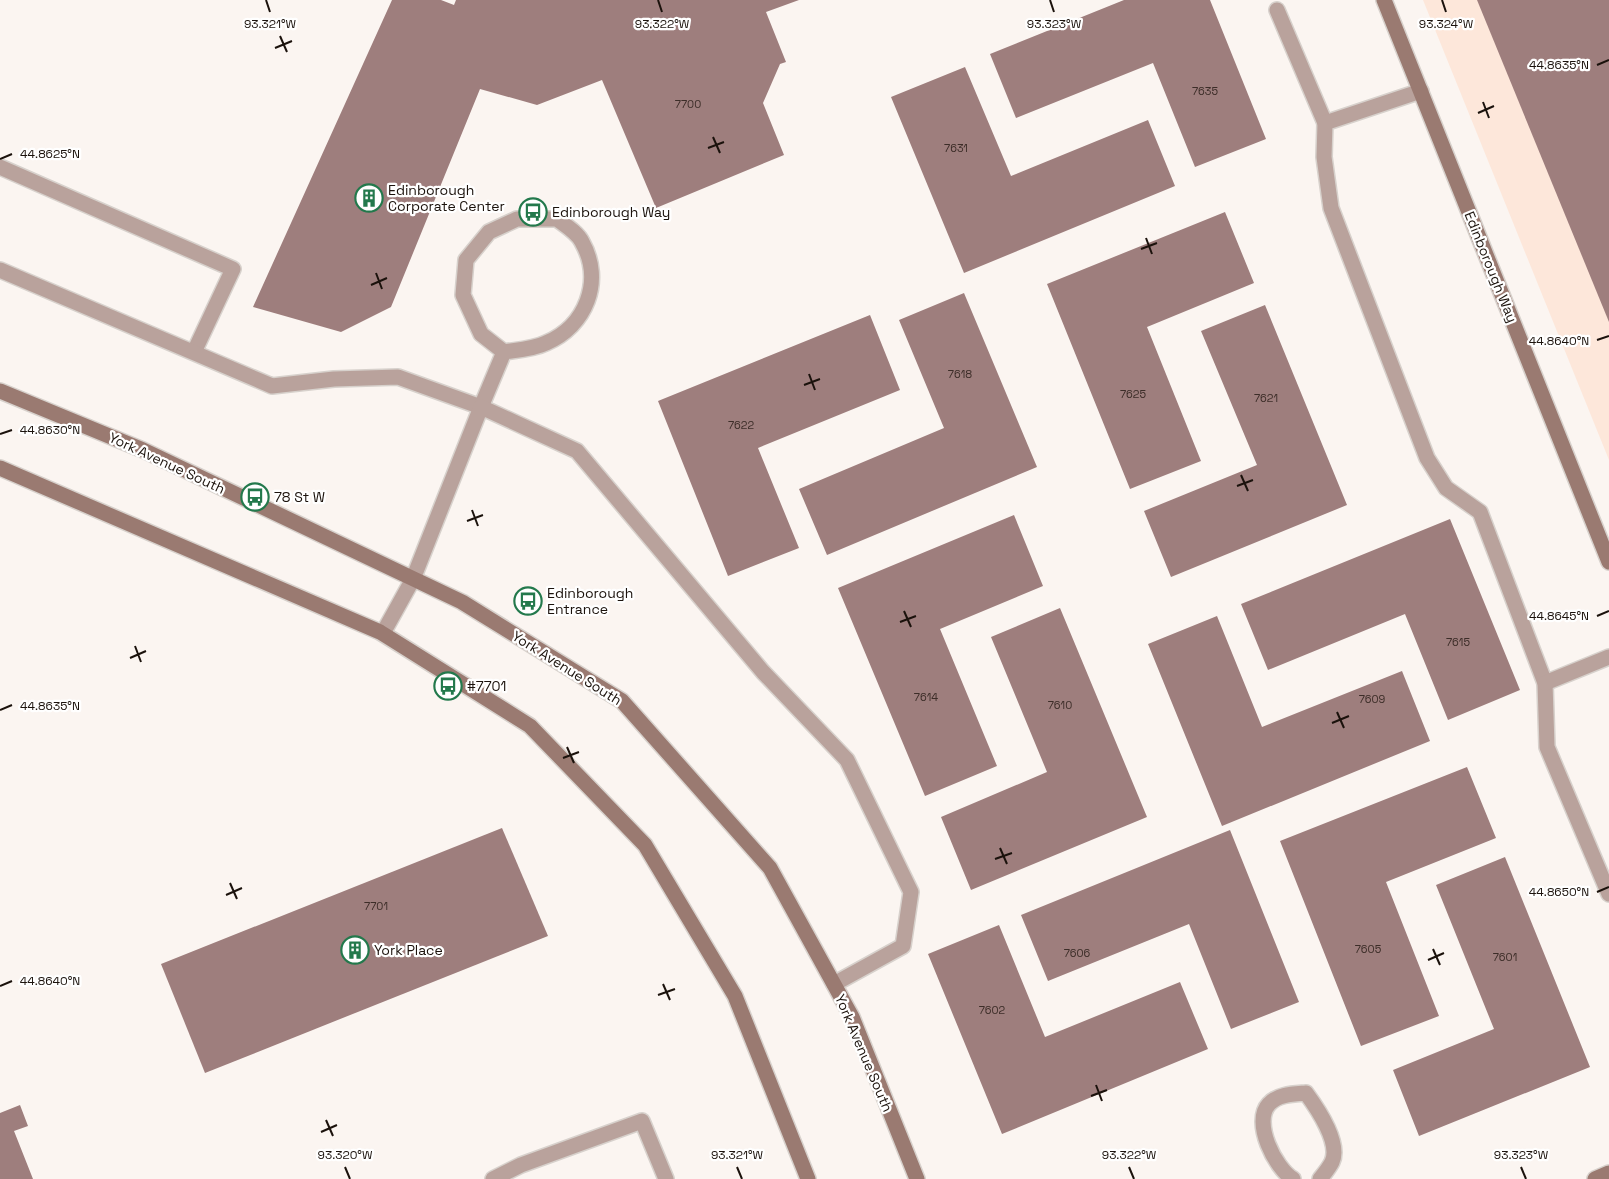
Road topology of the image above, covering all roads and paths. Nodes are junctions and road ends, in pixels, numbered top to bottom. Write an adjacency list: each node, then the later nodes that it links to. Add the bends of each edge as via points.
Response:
1 (1384, 0): 3 (street, Edinborough Way)
2 (1277, 10): 4 (lane)
3 (1420, 91): 4 (lane); 12 (street, Edinborough Way)
4 (1325, 123): 16 (lane, via 1324,157 1331,208 1427,458 1446,488 1480,512)
5 (0, 167): 7 (lane, via 233,268)
6 (0, 270): 7 (lane)
7 (194, 352): 10 (lane, via 272,386 334,379 398,377)
8 (504, 352): 8 (lane, via 546,344 575,325 589,298 593,270 582,241 557,219 517,219 489,232 466,260 463,295 481,334); 10 (lane)
9 (0, 391): 13 (street, York Avenue South, via 143,450)
10 (481, 406): 13 (lane); 18 (lane, via 577,451 763,672 847,760 911,892 903,946)
11 (0, 468): 14 (street)
12 (1609, 562)
13 (413, 579): 14 (lane); 18 (street, York Avenue South, via 462,602 622,701 770,868)
14 (383, 633): 22 (street, via 530,726 645,845 735,996)
15 (1609, 657): 16 (lane)
16 (1545, 684): 17 (lane, via 1547,747)
17 (1609, 894)
18 (834, 984): 23 (street, York Avenue South, via 852,1017)
19 (1609, 1173): 26 (street)
20 (493, 1179): 21 (lane, via 521,1165 642,1121)
21 (666, 1179)
22 (808, 1179)
23 (917, 1179)
24 (1293, 1179): 25 (lane, via 1278,1165 1266,1139 1262,1116 1270,1103 1288,1094 1306,1093 1321,1114 1332,1142 1333,1161)
25 (1320, 1179)
26 (1595, 1179)

